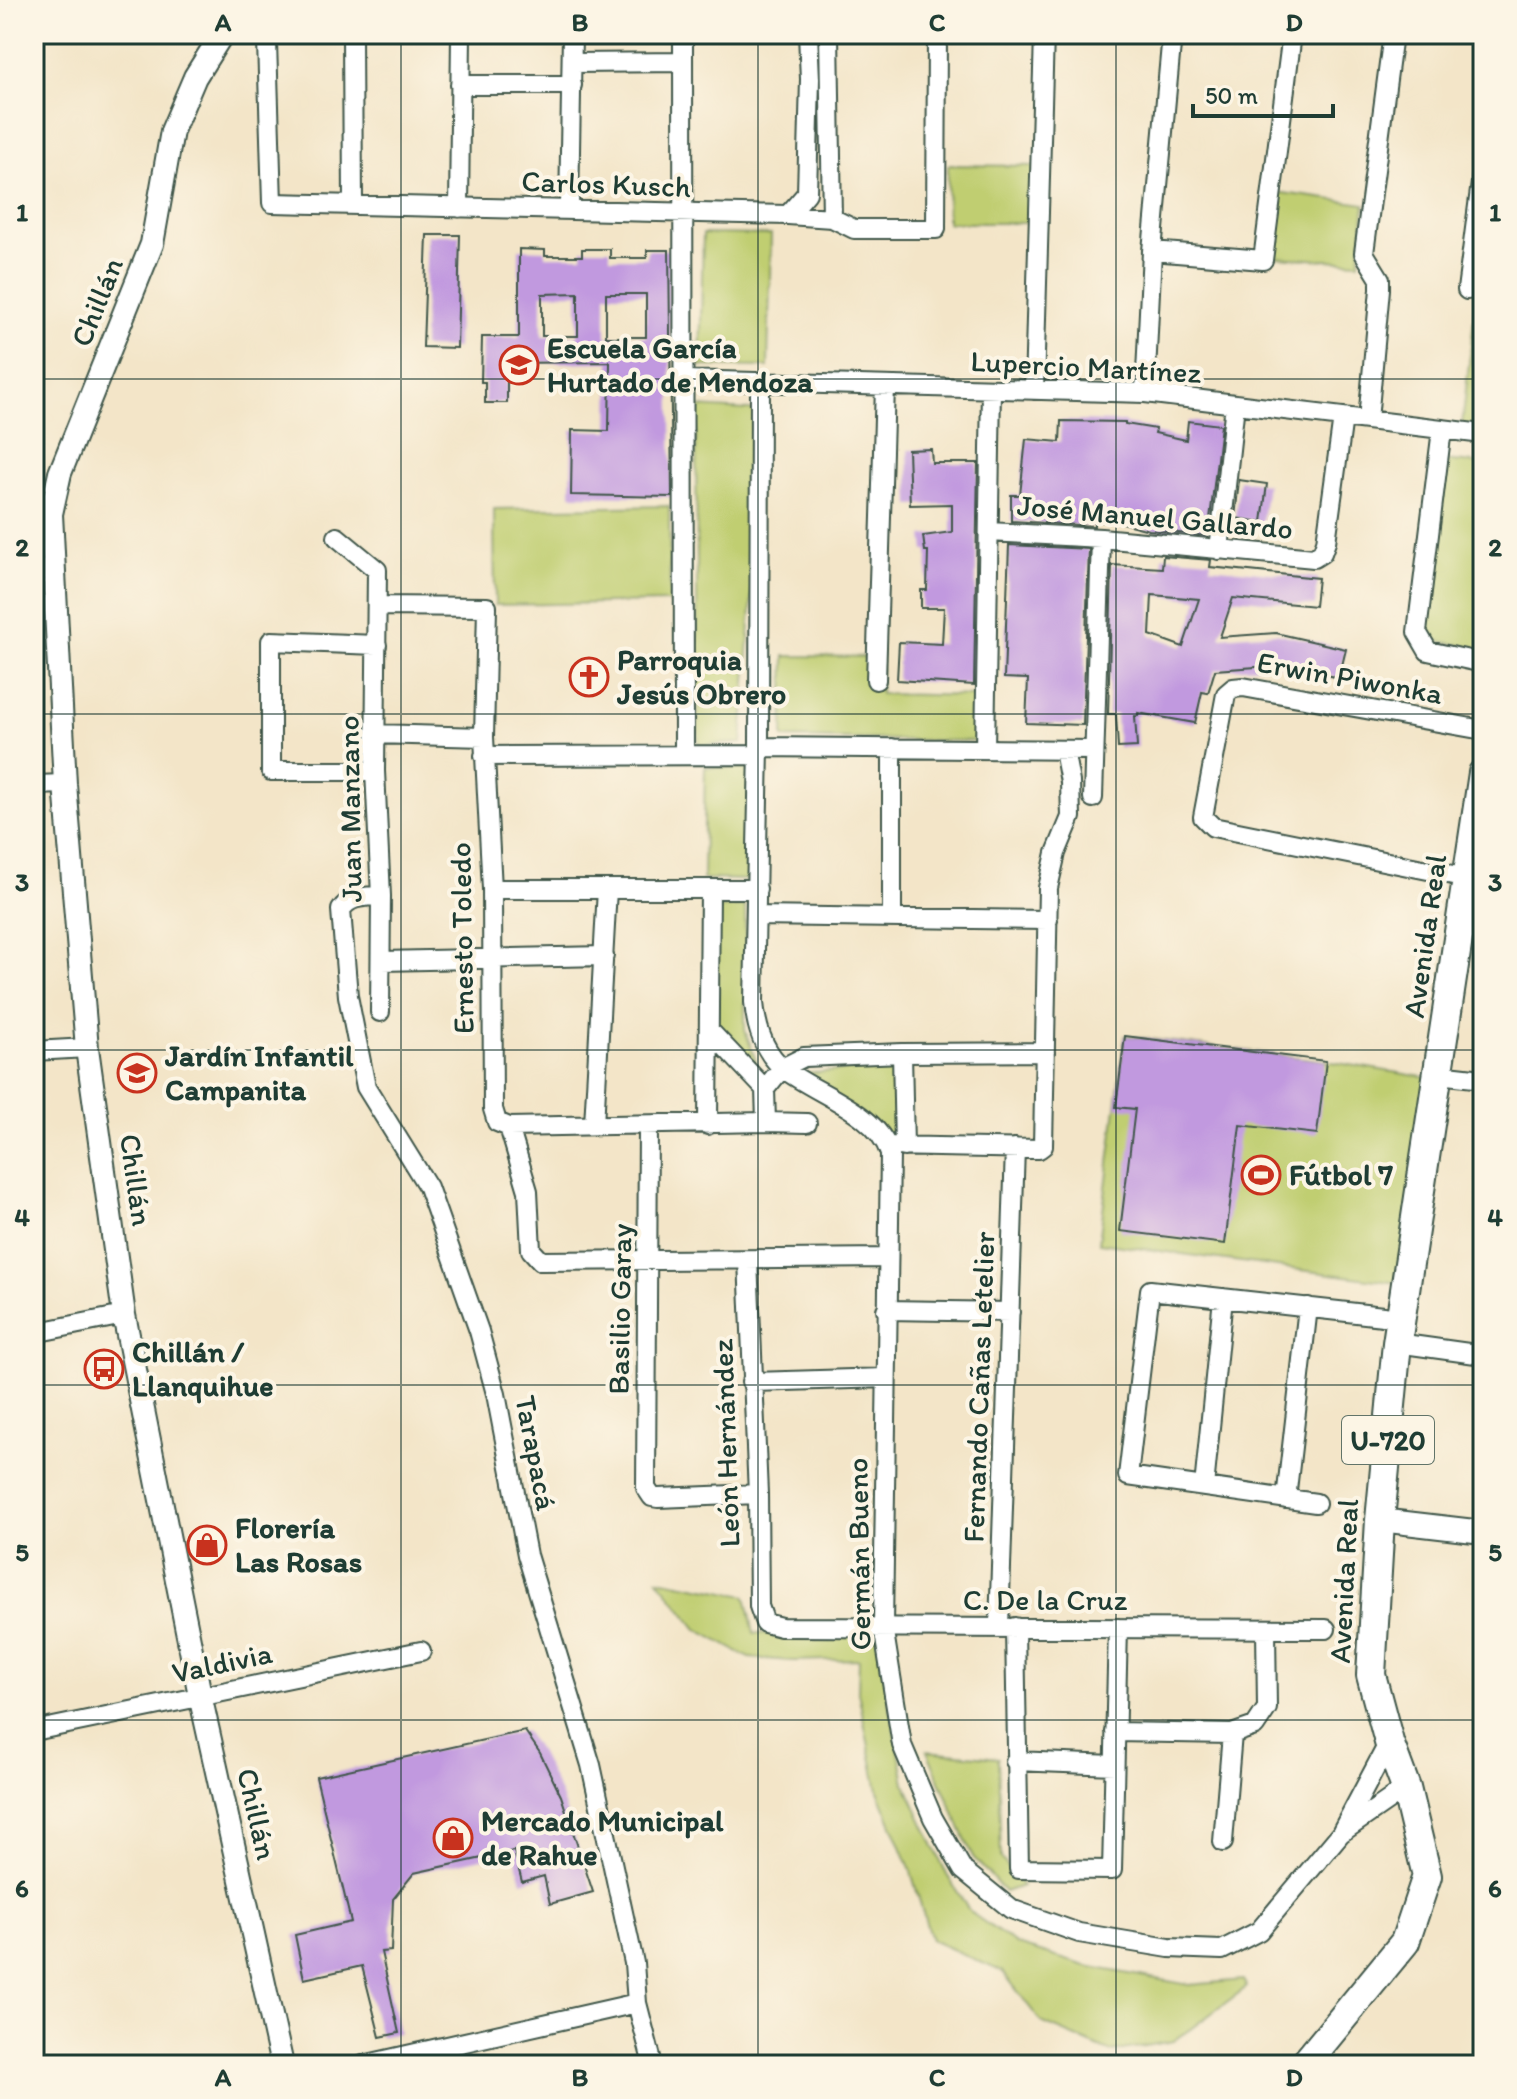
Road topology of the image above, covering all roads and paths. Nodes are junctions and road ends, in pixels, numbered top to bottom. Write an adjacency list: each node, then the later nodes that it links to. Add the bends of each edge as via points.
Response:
1 (222, 34): 62 (street, Chillán, via 195,77 172,131 152,244 60,473 51,514)
2 (352, 34): 23 (street)
3 (461, 34): 18 (street)
4 (572, 34): 15 (street)
5 (683, 34): 14 (street)
6 (808, 34): 16 (street)
7 (829, 34): 17 (street)
8 (937, 34): 28 (street, Carlos Kusch, via 936,229 854,229)
9 (1044, 34): 35 (street)
10 (1172, 34): 29 (street)
11 (1292, 34): 29 (street, via 1263,260)
12 (1393, 34): 39 (street, via 1364,253 1380,279)
13 (267, 42): 23 (street, Carlos Kusch, via 272,203)
14 (683, 62): 15 (street); 26 (street)
15 (572, 63): 19 (street)
16 (810, 79): 17 (street); 21 (street)
17 (831, 79): 22 (street)
18 (460, 85): 19 (street); 24 (street)
19 (572, 85): 25 (street)
20 (1483, 167): 30 (street)
21 (807, 193): 22 (street); 27 (street)
22 (833, 194): 28 (street)
23 (353, 205): 24 (street, Carlos Kusch)
24 (459, 208): 25 (street, Carlos Kusch)
25 (569, 210): 26 (street, Carlos Kusch)
26 (684, 214): 27 (street, Carlos Kusch); 31 (street)
27 (788, 215): 28 (street, Carlos Kusch)
28 (832, 218)
29 (1152, 251): 36 (street)
30 (1467, 290)
31 (684, 380): 32 (street, Lupercio Martínez); 58 (street)
32 (760, 382): 33 (street, Lupercio Martínez); 57 (street)
33 (885, 386): 34 (street, Lupercio Martínez); 49 (street)
34 (991, 389): 35 (street, Lupercio Martínez); 42 (street)
35 (1034, 390): 36 (street, Lupercio Martínez)
36 (1145, 393): 37 (street, Lupercio Martínez)
37 (1235, 404): 38 (street, Lupercio Martínez); 45 (street)
38 (1343, 417): 39 (street, Lupercio Martínez); 45 (street, José Manuel Gallardo, via 1322,553 1314,558)
39 (1368, 420): 40 (street, Lupercio Martínez)
40 (1442, 429): 41 (street, Lupercio Martínez); 48 (street, via 1417,632 1428,651)
41 (1483, 434)
42 (989, 532): 44 (street, José Manuel Gallardo); 54 (street)
43 (337, 537): 46 (street, Juan Manzano, via 377,570)
44 (1101, 538): 45 (street, José Manuel Gallardo); 56 (street)
45 (1219, 550)
46 (378, 606): 47 (street, Juan Manzano); 52 (street, Ernesto Toledo, via 487,607)
47 (377, 645): 51 (street, Juan Manzano); 60 (street, via 271,641 271,771)
48 (1483, 663)
49 (876, 680)
50 (1483, 730): 65 (street, Erwin Piwonka, via 1233,688 1226,694 1203,817 1213,827)
51 (375, 734): 52 (street); 60 (street, Juan Manzano)
52 (484, 737): 59 (street, Ernesto Toledo)
53 (892, 748): 54 (street); 57 (street); 72 (street)
54 (985, 749): 55 (street)
55 (1064, 750): 56 (street); 73 (street, via 1071,817 1051,870)
56 (1094, 750): 64 (street)
57 (759, 751): 58 (street); 69 (street)
58 (684, 755): 59 (street)
59 (484, 756): 66 (street, Ernesto Toledo)
60 (375, 771): 70 (street, Juan Manzano)
61 (1483, 776): 65 (main road, Avenida Real / U-720)
62 (65, 784): 63 (street); 79 (street, Chillán)
63 (34, 785)
64 (1093, 798)
65 (1468, 878): 84 (main road, Avenida Real / U-720)
66 (492, 889): 67 (street); 75 (street, Ernesto Toledo)
67 (607, 889): 68 (street); 74 (street)
68 (710, 889): 69 (street); 78 (street)
69 (757, 889): 71 (street)
70 (381, 896): 76 (street, Juan Manzano); 131 (street, Tarapacá, via 354,899 341,910 361,1067 366,1087 428,1187 479,1331 527,1555 591,1765 634,1963)
71 (756, 916): 72 (street); 83 (street, via 755,1018)
72 (892, 918): 73 (street)
73 (1048, 920): 81 (street)
74 (604, 956): 75 (street); 89 (street)
75 (492, 958): 76 (street); 92 (street, Ernesto Toledo, via 493,1109 497,1122)
76 (382, 961): 77 (street, Juan Manzano)
77 (380, 1012)
78 (710, 1031): 86 (street); 91 (street)
79 (87, 1048): 80 (street); 102 (street, Chillán)
80 (34, 1051)
81 (1045, 1052): 82 (street); 94 (street, via 1043,1146)
82 (902, 1053): 83 (street, via 804,1057); 93 (street, Germán Bueno)
83 (782, 1068): 86 (street); 93 (street, via 865,1119)
84 (1439, 1074): 85 (street); 103 (main road, Avenida Real / U-720)
85 (1483, 1079)
86 (765, 1089): 87 (street)
87 (766, 1122): 88 (street); 91 (street)
88 (807, 1123)
89 (594, 1125): 90 (street); 92 (street)
90 (648, 1125): 91 (street); 96 (street, Basilio Garay)
91 (708, 1125)
92 (509, 1127): 96 (street, Ernesto Toledo, via 528,1191 534,1255 555,1263)
93 (896, 1146): 94 (street); 95 (street, Germán Bueno, via 890,1154)
94 (1015, 1148): 101 (street, Fernando Cañas Letelier)
95 (887, 1258): 97 (street); 100 (street, Germán Bueno)
96 (649, 1259): 97 (street); 109 (street, Basilio Garay, via 648,1493 658,1498)
97 (748, 1260): 107 (street, León Hernández)
98 (1223, 1298): 99 (street); 108 (street); 108 (street, via 1150,1290 1128,1476)
99 (1308, 1307): 103 (street); 110 (street)
100 (886, 1310): 101 (street); 106 (street, Germán Bueno)
101 (1010, 1312): 116 (street, Fernando Cañas Letelier)
102 (124, 1315): 104 (street); 121 (street, Chillán)
103 (1399, 1330): 105 (street); 112 (main road, Avenida Real / U-720)
104 (34, 1333)
105 (1483, 1355)
106 (885, 1378): 107 (street); 115 (street, Germán Bueno)
107 (751, 1382): 109 (street, León Hernández)
108 (1204, 1487): 110 (street)
109 (758, 1494): 114 (street, León Hernández, via 759,1606)
110 (1286, 1499): 111 (street)
111 (1316, 1503)
112 (1380, 1520): 113 (street); 125 (main road, Avenida Real / U-720, via 1371,1675)
113 (1483, 1532)
114 (765, 1623): 115 (street, C. De la Cruz)
115 (883, 1626): 116 (street, C. De la Cruz); 129 (street, Germán Bueno, via 902,1745 933,1818 963,1870 1011,1909 1079,1933 1169,1948 1222,1950 1259,1931)
116 (1007, 1627): 117 (street, C. De la Cruz); 126 (street, Fernando Cañas Letelier)
117 (1118, 1628): 118 (street, C. De la Cruz); 123 (street)
118 (1266, 1629): 119 (street, C. De la Cruz); 124 (street, via 1267,1708 1255,1726)
119 (1326, 1629)
120 (421, 1651): 121 (street, Valdivia)
121 (200, 1695): 122 (street, Valdivia); 132 (street, Chillán)
122 (34, 1731)
123 (1115, 1732): 124 (street); 127 (street)
124 (1232, 1734): 130 (street)
125 (1389, 1742): 128 (main road, Avenida Real / U-720); 129 (street, Germán Bueno)
126 (1015, 1761): 127 (street); 127 (street, Fernando Cañas Letelier, via 1019,1869 1112,1870)
127 (1114, 1765)
128 (1406, 1788): 129 (street, Germán Bueno); 135 (main road, Avenida Real / U-720, via 1427,1876 1405,1942)
129 (1341, 1833)
130 (1223, 1842)
131 (637, 2003): 133 (street); 134 (street, Tarapacá)
132 (282, 2065)
133 (363, 2065)
134 (653, 2065)
135 (1304, 2065)

